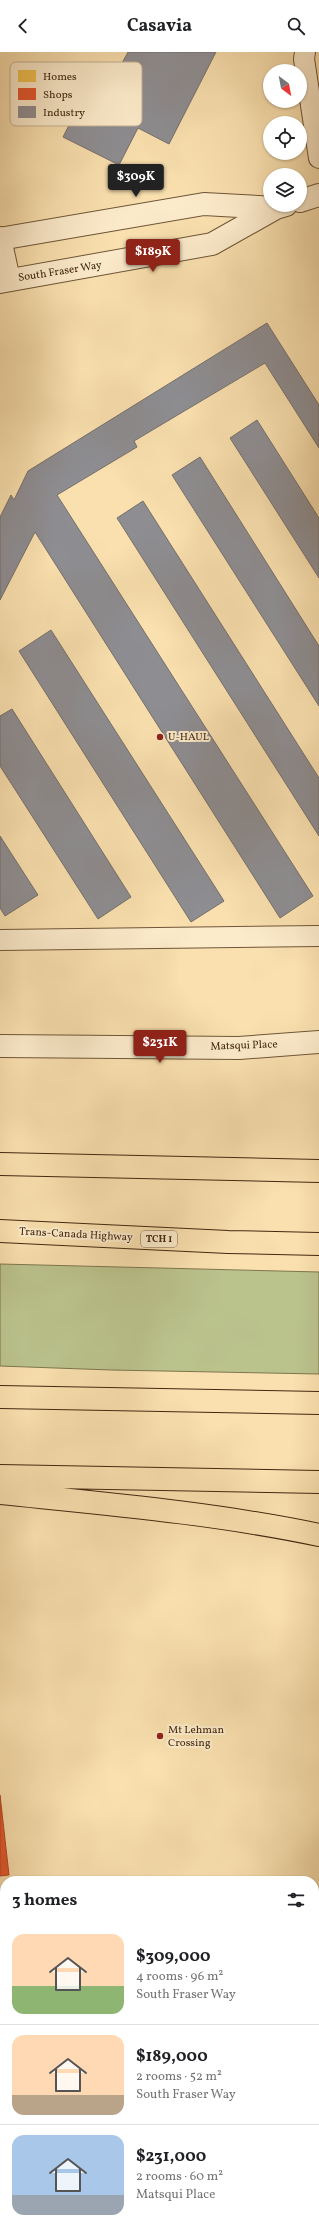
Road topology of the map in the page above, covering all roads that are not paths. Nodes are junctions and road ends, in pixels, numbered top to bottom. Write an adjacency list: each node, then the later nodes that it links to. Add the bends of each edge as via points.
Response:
1 (309, 57): 2 (lane)
2 (319, 158)
3 (319, 195): 4 (street)
4 (307, 199)
5 (263, 206): 7 (street, South Fraser Way, via 204,204)
6 (270, 212): 8 (street, South Fraser Way, via 212,244)
7 (0, 239): 8 (street)
8 (4, 281)
9 (319, 936): 10 (lane)
10 (0, 940)
11 (319, 1042): 12 (street, Matsqui Place, via 239,1048)
12 (0, 1046)
13 (0, 1164): 14 (highway)
14 (319, 1171)
15 (0, 1231): 16 (highway, Trans-Canada Highway / TCH 1)
16 (319, 1244)
17 (0, 1397): 18 (highway)
18 (319, 1403)
19 (0, 1476): 20 (highway)
20 (319, 1482)
21 (0, 1493): 22 (highway, via 164,1510)
22 (319, 1535)

